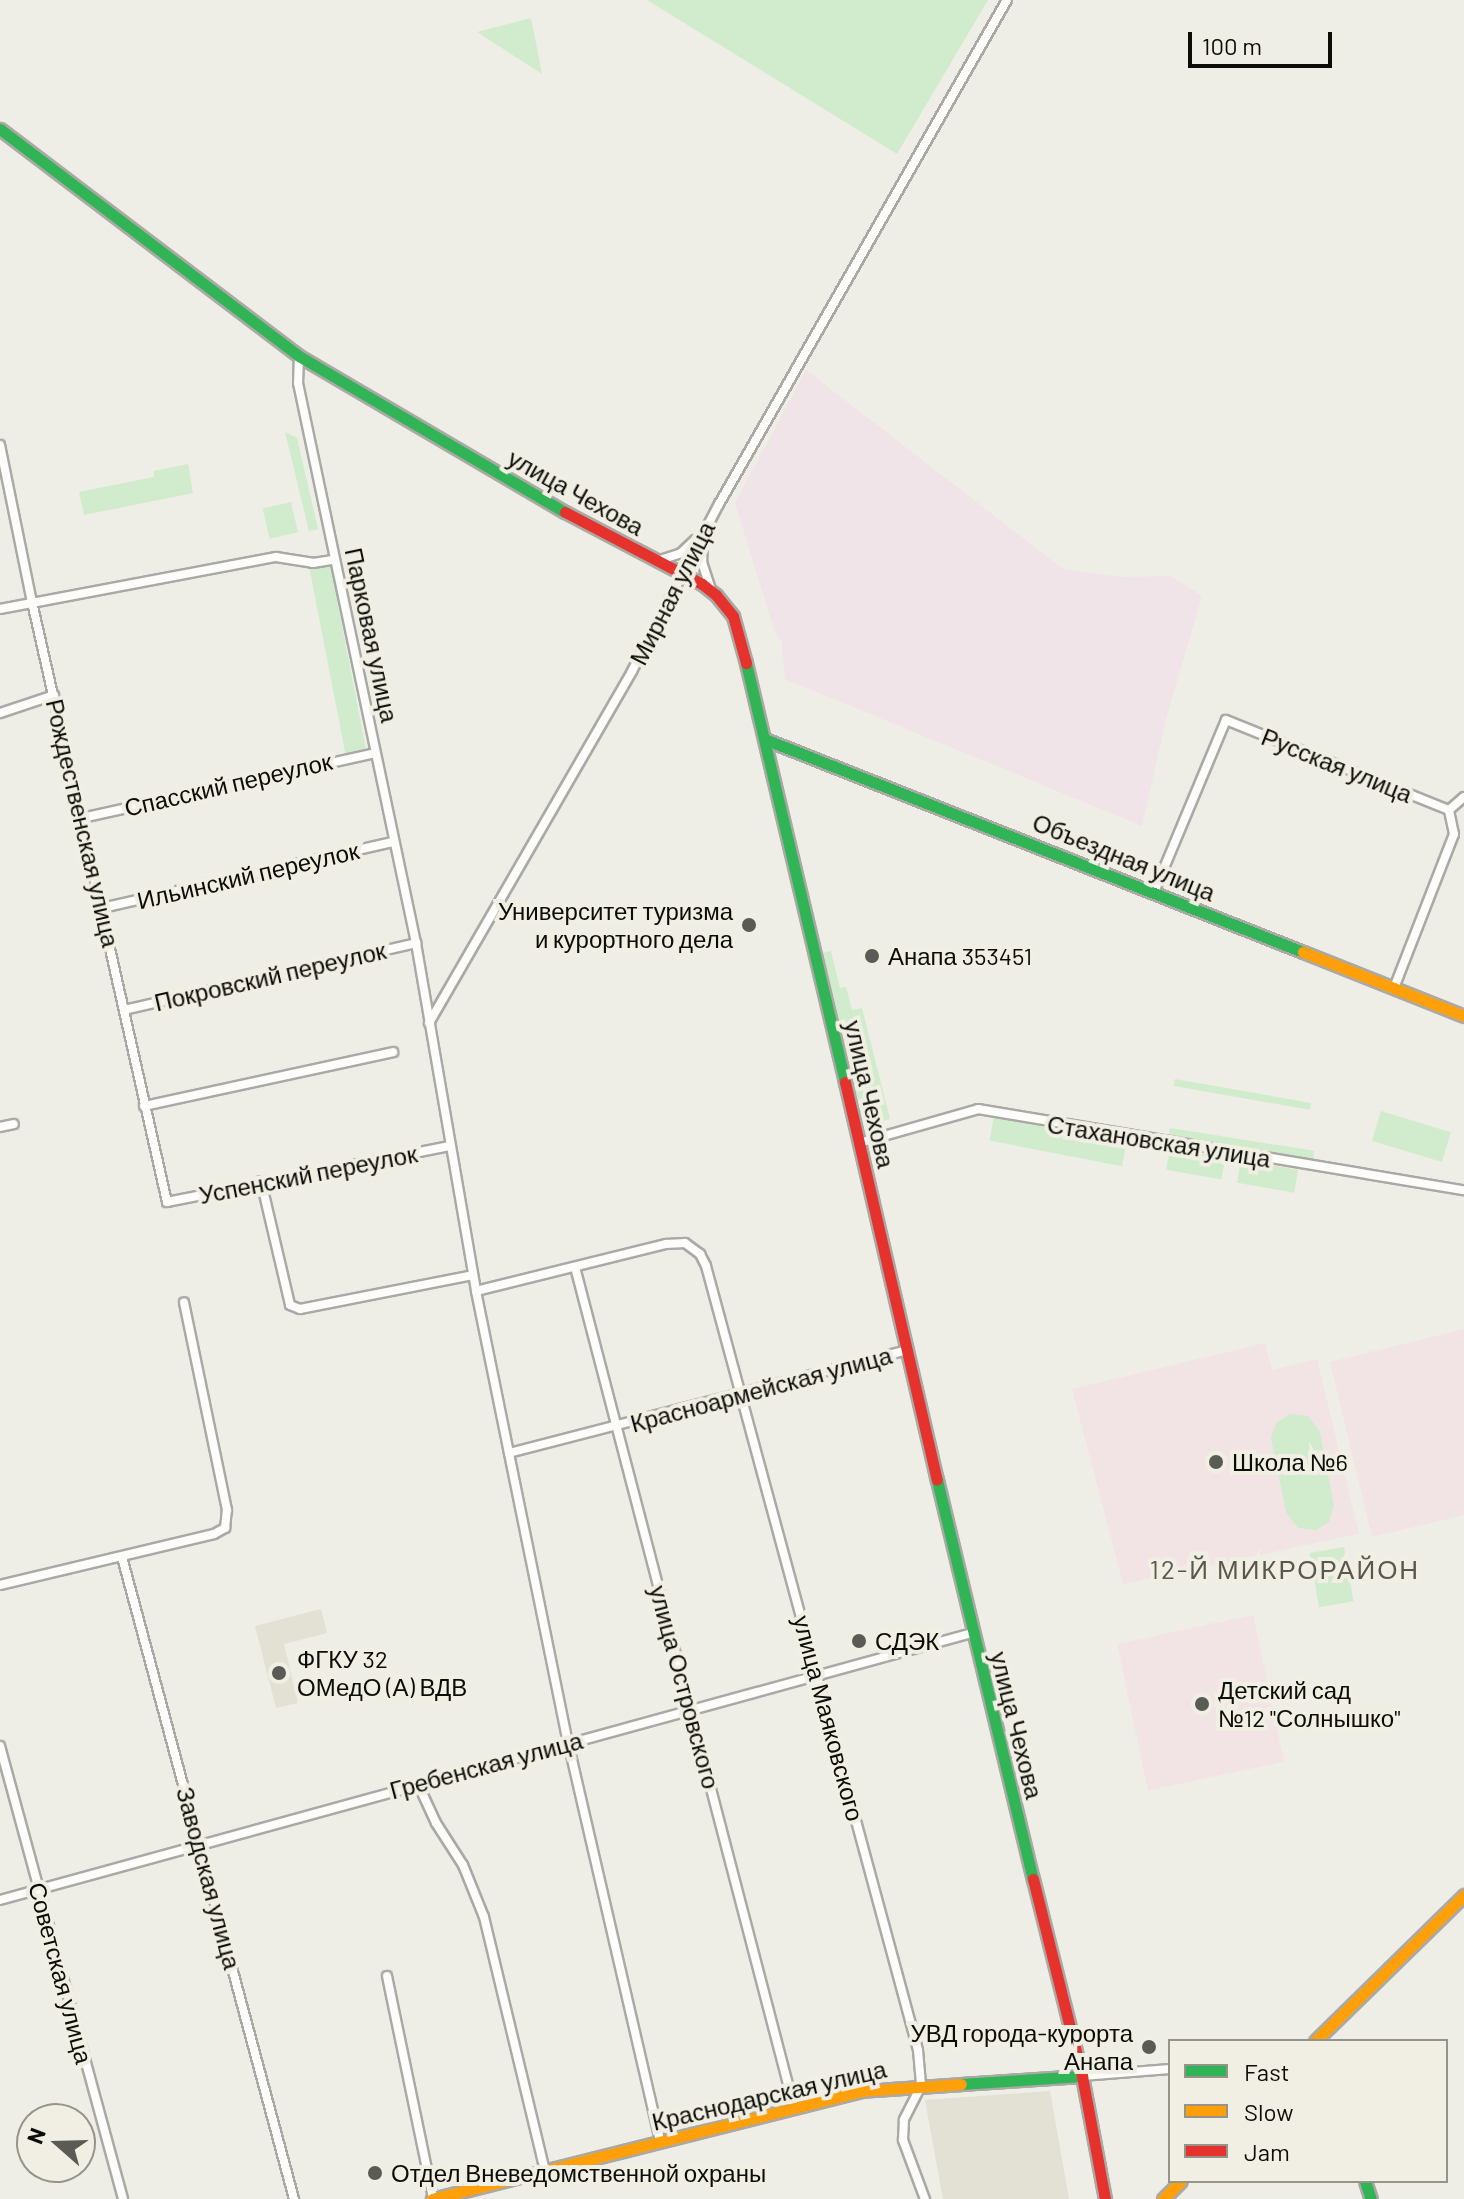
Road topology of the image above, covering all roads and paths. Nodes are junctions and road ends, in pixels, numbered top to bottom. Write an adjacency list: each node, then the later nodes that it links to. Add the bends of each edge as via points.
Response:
1 (1007, 0): 5 (street, Мирная улица)
2 (0, 129): 3 (street)
3 (299, 356): 6 (street, Парковая улица, via 298,383); 7 (street, улица Чехова, via 535,497)
4 (0, 445): 10 (street, Рождественская улица)
5 (704, 531): 7 (street, via 681,553); 8 (street, Мирная улица); 9 (street, via 702,562)
6 (333, 560): 10 (street, via 313,563 276,557); 15 (street, Парковая улица)
7 (657, 561): 8 (street, улица Чехова)
8 (682, 574): 9 (street, улица Чехова); 26 (street, Мирная улица, via 632,671)
9 (711, 590): 14 (street, улица Чехова, via 737,625)
10 (32, 602): 11 (street); 12 (street, Рождественская улица)
11 (0, 609)
12 (54, 695): 13 (street); 18 (street, Рождественская улица)
13 (0, 713)
14 (767, 740): 20 (street, Объездная улица); 31 (street, улица Чехова)
15 (374, 753): 18 (street, Спасский переулок); 19 (street, Парковая улица)
16 (1464, 797): 17 (street)
17 (1449, 810): 20 (street, Русская улица, via 1226,720); 23 (street, via 1454,834)
18 (82, 818): 21 (street, Рождественская улица)
19 (393, 842): 21 (street, Ильинский переулок); 22 (street, Парковая улица)
20 (1154, 892): 23 (street, Объездная улица)
21 (102, 908): 24 (street, Рождественская улица)
22 (416, 943): 24 (street, Покровский переулок); 26 (street, Парковая улица)
23 (1394, 988): 25 (street, Объездная улица)
24 (124, 1010): 28 (street, Рождественская улица)
25 (1464, 1016)
26 (429, 1023): 32 (street, Парковая улица)
27 (393, 1052): 28 (street)
28 (144, 1106): 35 (street, Рождественская улица)
29 (14, 1124): 30 (street)
30 (0, 1127)
31 (859, 1143): 34 (street, Стахановская улица, via 978,1109); 40 (street, улица Чехова)
32 (449, 1146): 33 (street, Успенский переулок); 37 (street, Парковая улица)
33 (261, 1181): 35 (street, Успенский переулок); 37 (street, via 290,1305 300,1309)
34 (1464, 1190)
35 (167, 1202)
36 (575, 1267): 38 (street); 41 (street, улица Маяковского, via 666,1244 685,1243 700,1254); 42 (street, улица Островского)
37 (473, 1275): 38 (street, Парковая улица)
38 (476, 1291): 43 (street, Парковая улица)
39 (184, 1302): 44 (street, via 227,1510 225,1528)
40 (907, 1350): 41 (street, Красноармейская улица); 46 (street, улица Чехова)
41 (741, 1393): 42 (street, Красноармейская улица); 47 (street, улица Маяковского)
42 (616, 1427): 43 (street, Красноармейская улица); 48 (street, улица Островского)
43 (509, 1453): 49 (street, Парковая улица)
44 (122, 1557): 45 (street); 52 (street, Заводская улица)
45 (0, 1585)
46 (972, 1633): 47 (street, Гребенская улица); 59 (street, улица Чехова)
47 (818, 1675): 48 (street, Гребенская улица); 60 (street, улица Маяковского, via 918,2050)
48 (692, 1709): 49 (street, Гребенская улица); 61 (street, улица Островского)
49 (568, 1742): 51 (street, Гребенская улица); 62 (street, Парковая улица)
50 (0, 1746): 53 (street, Советская улица)
51 (418, 1784): 52 (street, Гребенская улица); 63 (street, via 463,1865 484,1917)
52 (200, 1845): 53 (street, Гребенская улица); 66 (street, Заводская улица)
53 (38, 1891): 55 (street, Гребенская улица); 65 (street, Советская улица)
54 (1464, 1895): 57 (street)
55 (0, 1900)
56 (387, 1976): 67 (street)
57 (1317, 2039)
58 (1168, 2069): 59 (street, Краснодарская улица)
59 (1082, 2076): 60 (street, Краснодарская улица); 69 (street, улица Чехова)
60 (921, 2086): 61 (street, Краснодарская улица, via 861,2091); 68 (street, via 904,2120 903,2140)
61 (794, 2107): 62 (street, Краснодарская улица)
62 (660, 2142): 63 (street, Краснодарская улица)
63 (545, 2172): 67 (street, Краснодарская улица)
64 (1179, 2183): 70 (street)
65 (123, 2199)
66 (294, 2199)
67 (432, 2199)
68 (925, 2199)
69 (1105, 2199)
70 (1163, 2199)

